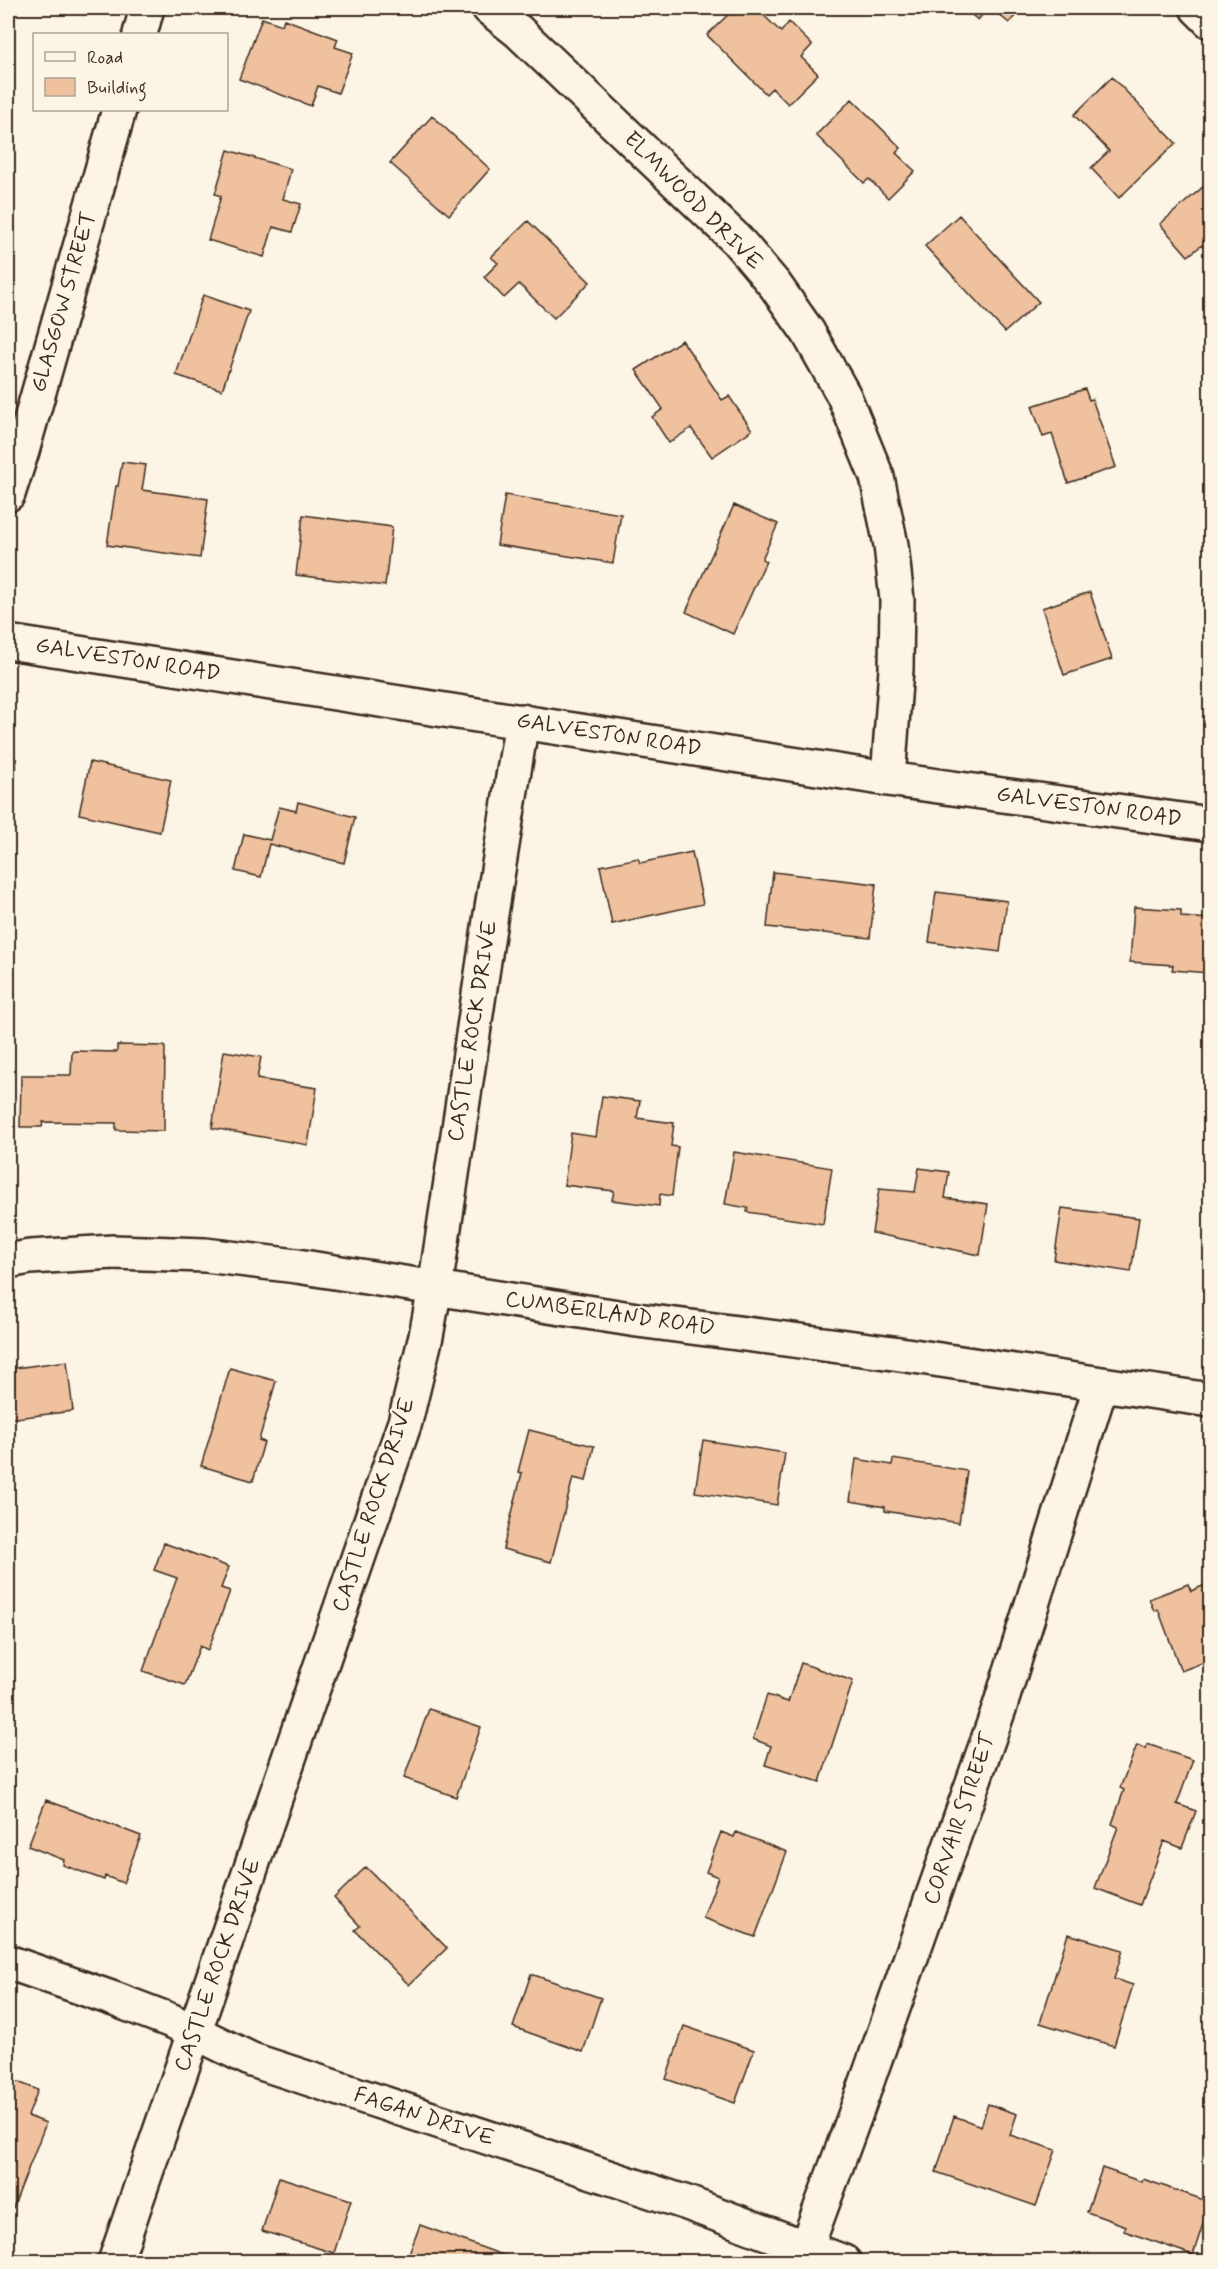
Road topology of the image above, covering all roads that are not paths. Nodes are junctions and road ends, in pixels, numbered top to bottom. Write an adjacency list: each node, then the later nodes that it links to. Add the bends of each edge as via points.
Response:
1 (147, 8): 5 (street)
2 (489, 8): 10 (street, ELMWOOD DRIVE, via 519,31 737,240 808,333 844,396 878,477 891,545 897,600)
3 (1197, 8): 4 (street)
4 (1210, 21)
5 (140, 33)
6 (119, 111): 7 (street, GLASGOW STREET)
7 (8, 494)
8 (8, 642): 9 (street, GALVESTON ROAD)
9 (522, 721): 10 (street, GALVESTON ROAD); 13 (street, CASTLE ROCK DRIVE)
10 (888, 779): 11 (street, GALVESTON ROAD)
11 (1210, 824)
12 (8, 1261): 13 (street, CUMBERLAND ROAD, via 113,1252 205,1254)
13 (435, 1288): 14 (street, CUMBERLAND ROAD); 17 (street, CASTLE ROCK DRIVE, via 405,1422)
14 (1101, 1385): 15 (street, CUMBERLAND ROAD); 18 (street, CORVAIR STREET, via 1000,1706)
15 (1210, 1400)
16 (8, 1962): 17 (street, FAGAN DRIVE, via 172,2021)
17 (195, 2033): 18 (street, FAGAN DRIVE, via 252,2060 687,2203); 19 (street, CASTLE ROCK DRIVE)
18 (806, 2248): 20 (street, FAGAN DRIVE)
19 (116, 2262)
20 (844, 2262)

